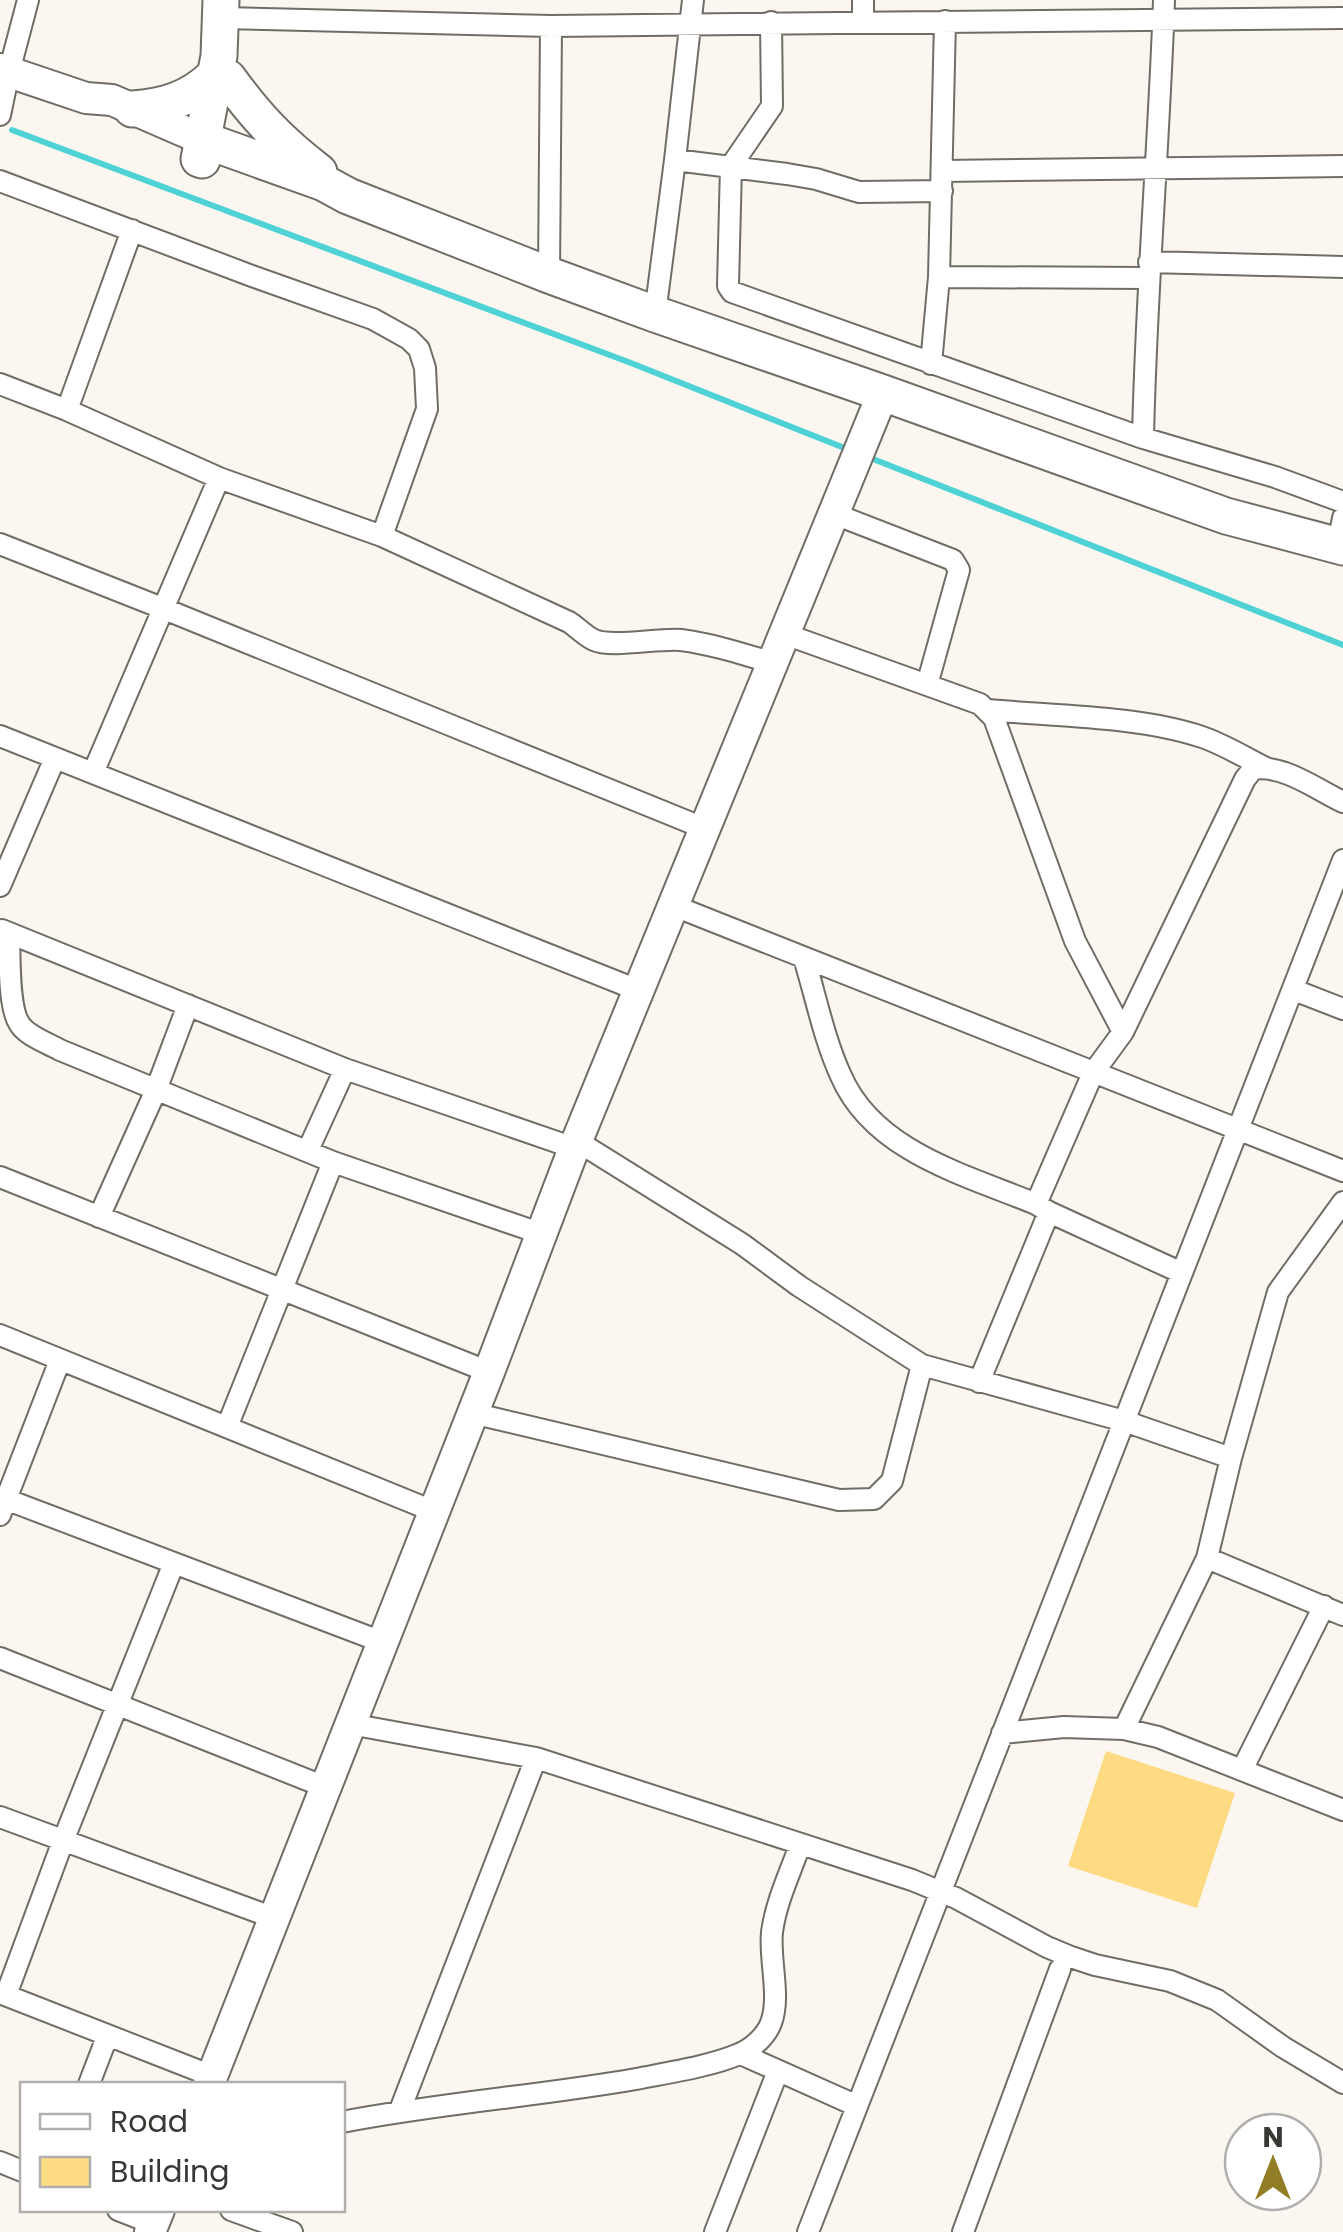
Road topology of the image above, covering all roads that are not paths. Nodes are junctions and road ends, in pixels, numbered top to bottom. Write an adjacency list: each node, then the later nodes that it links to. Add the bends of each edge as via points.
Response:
1 (28, 0): 11 (street)
2 (693, 0): 9 (street)
3 (220, 9): 10 (street); 12 (highway)
4 (1164, 9): 6 (street); 7 (street); 20 (street)
5 (863, 10): 7 (street); 8 (street)
6 (1343, 18)
7 (945, 21): 22 (street)
8 (771, 22): 9 (street); 18 (street, via 772,106)
9 (692, 25): 10 (street); 17 (street)
10 (552, 26): 27 (street)
11 (4, 70): 13 (main road); 15 (street)
12 (220, 70): 14 (highway, via 188,96); 16 (highway, via 232,101); 23 (highway, via 262,123)
13 (86, 98): 14 (main road); 16 (main road, via 104,114)
14 (132, 108): 16 (main road)
15 (0, 115)
16 (215, 154): 23 (highway)
17 (676, 160): 18 (street); 29 (street)
18 (732, 166): 22 (street, via 859,192); 30 (street, via 732,292)
19 (1343, 166): 20 (street)
20 (1158, 168): 22 (street); 26 (street)
21 (0, 181): 24 (street)
22 (942, 181): 28 (street)
23 (343, 193): 27 (highway)
24 (132, 230): 33 (street); 38 (street, via 373,319 419,349 427,409)
25 (1343, 268): 26 (street)
26 (1149, 270): 28 (street); 34 (street)
27 (548, 276): 29 (highway)
28 (939, 277): 30 (street)
29 (655, 314): 32 (highway)
30 (931, 364): 34 (street)
31 (0, 384): 33 (street)
32 (883, 393): 37 (main road); 39 (highway, via 1226,516)
33 (66, 410): 35 (street)
34 (1144, 438): 36 (street)
35 (220, 478): 38 (street); 41 (street)
36 (1343, 502)
37 (832, 513): 42 (main road); 44 (street, via 957,564)
38 (382, 536): 43 (street, via 601,642 682,640)
39 (1341, 537)
40 (0, 544): 41 (street)
41 (162, 608): 49 (street); 51 (street)
42 (785, 634): 43 (main road); 44 (street)
43 (773, 663): 51 (main road)
44 (927, 685): 45 (street)
45 (988, 710): 48 (street, via 1181,731); 61 (street, via 1075,940)
46 (0, 736): 47 (street)
47 (56, 758): 49 (street); 53 (street)
48 (1264, 767): 50 (street); 61 (street, via 1245,779)
49 (94, 774): 58 (street)
50 (1343, 802)
51 (706, 829): 54 (main road)
52 (1343, 860): 57 (street)
53 (0, 886)
54 (672, 905): 56 (street); 58 (main road)
55 (4, 931): 59 (street); 64 (street, via 18,1022 26,1032)
56 (804, 958): 63 (street); 72 (street, via 841,1076 870,1118 904,1147)
57 (1294, 990): 60 (street); 65 (street)
58 (640, 991): 66 (main road)
59 (188, 1005): 62 (street); 64 (street)
60 (1343, 1009)
61 (1122, 1032): 63 (street)
62 (345, 1069): 66 (street); 67 (street)
63 (1093, 1072): 65 (street); 72 (street)
64 (156, 1090): 67 (street); 73 (street)
65 (1236, 1130): 69 (street); 75 (street)
66 (576, 1144): 74 (main road); 79 (street, via 742,1244)
67 (308, 1150): 68 (street)
68 (333, 1162): 74 (street); 76 (street)
69 (1343, 1172)
70 (0, 1177): 73 (street)
71 (1343, 1202): 85 (street, via 1278,1292)
72 (1042, 1208): 75 (street); 81 (street)
73 (98, 1217): 76 (street)
74 (542, 1234): 80 (main road)
75 (1182, 1273): 83 (street)
76 (282, 1290): 80 (street); 84 (street)
77 (0, 1335): 78 (street)
78 (60, 1360): 84 (street); 86 (street)
79 (922, 1365): 81 (street); 82 (street, via 892,1481 874,1499 839,1500)
80 (489, 1372): 82 (main road)
81 (979, 1382): 83 (street)
82 (472, 1413): 87 (main road)
83 (1124, 1421): 85 (street); 96 (street)
84 (227, 1427): 87 (street)
85 (1232, 1458): 88 (street)
86 (2, 1504): 89 (street)
87 (433, 1511): 91 (main road)
88 (1207, 1558): 90 (street); 95 (street)
89 (174, 1563): 91 (street); 93 (street)
90 (1333, 1610): 98 (street)
91 (382, 1642): 94 (main road)
92 (0, 1658): 93 (street)
93 (119, 1705): 99 (street); 102 (street)
94 (350, 1724): 97 (street); 99 (main road)
95 (1124, 1728): 96 (street); 98 (street)
96 (1002, 1733): 104 (street)
97 (536, 1758): 103 (street); 115 (street)
98 (1242, 1770): 100 (street)
99 (325, 1787): 105 (main road)
100 (1343, 1810)
101 (0, 1817): 102 (street)
102 (63, 1841): 105 (street); 107 (street)
103 (800, 1845): 104 (street); 109 (street, via 775,1913 771,2022)
104 (939, 1891): 113 (street, via 1071,1958 1170,1981 1217,2000); 114 (street)
105 (274, 1918): 111 (main road)
106 (1060, 1970): 123 (street)
107 (3, 1994): 108 (street)
108 (108, 2037): 111 (street); 112 (street)
109 (740, 2054): 110 (street); 115 (street, via 581,2089)
110 (778, 2071): 114 (street); 121 (street)
111 (210, 2080)
112 (90, 2082)
113 (1343, 2083)
114 (856, 2105): 122 (street)
115 (400, 2110): 116 (street)
116 (345, 2121)
117 (124, 2212): 119 (street)
118 (237, 2212): 120 (street)
119 (154, 2222)
120 (292, 2232)
121 (715, 2232)
122 (808, 2232)
123 (962, 2232)

